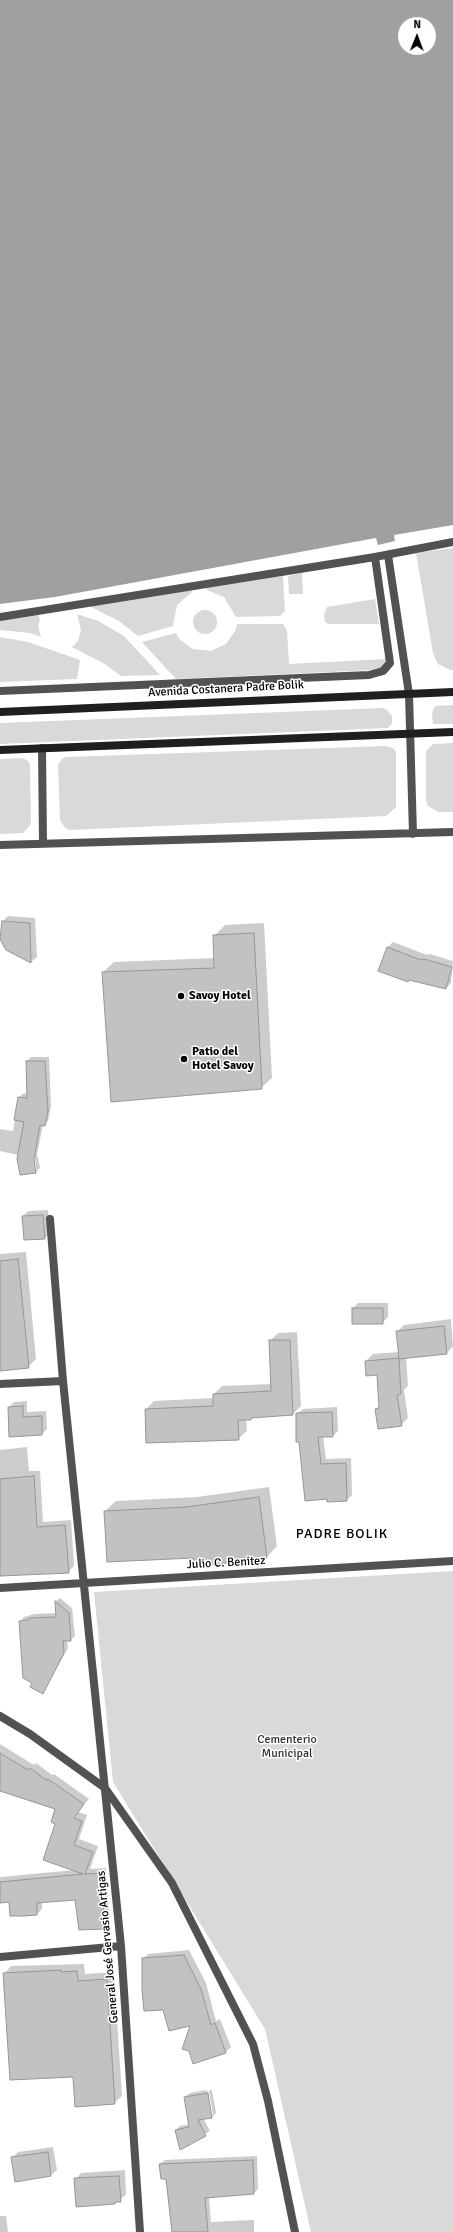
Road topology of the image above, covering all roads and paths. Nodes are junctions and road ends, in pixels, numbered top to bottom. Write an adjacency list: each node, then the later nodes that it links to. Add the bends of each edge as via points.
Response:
1 (453, 542): 2 (street)
2 (388, 555): 3 (street); 7 (street)
3 (375, 557): 4 (street); 5 (street, via 390,663 376,674)
4 (0, 616)
5 (0, 691)
6 (453, 692): 7 (main road, Avenida Costanera Padre Bolik)
7 (410, 694): 8 (main road, Avenida Costanera Padre Bolik); 10 (street)
8 (0, 712)
9 (453, 732): 10 (main road)
10 (410, 733): 11 (main road); 14 (street)
11 (42, 748): 12 (main road); 15 (street)
12 (0, 750)
13 (453, 832): 14 (street)
14 (413, 834): 15 (street)
15 (43, 843): 16 (street)
16 (0, 845)
17 (50, 1219): 18 (street, General José Gervasio Artigas)
18 (63, 1381): 19 (street); 21 (street, General José Gervasio Artigas)
19 (0, 1384)
20 (453, 1561): 21 (street, Julio C. Benitez)
21 (84, 1584): 22 (street, Julio C. Benitez); 24 (street, General José Gervasio Artigas)
22 (0, 1588)
23 (0, 1716): 24 (street, via 30,1734)
24 (105, 1788): 25 (street, General José Gervasio Artigas); 28 (street, via 172,1883 253,2044 268,2101)
25 (121, 1946): 26 (street); 27 (street, General José Gervasio Artigas)
26 (0, 1957)
27 (140, 2232)
28 (295, 2232)

